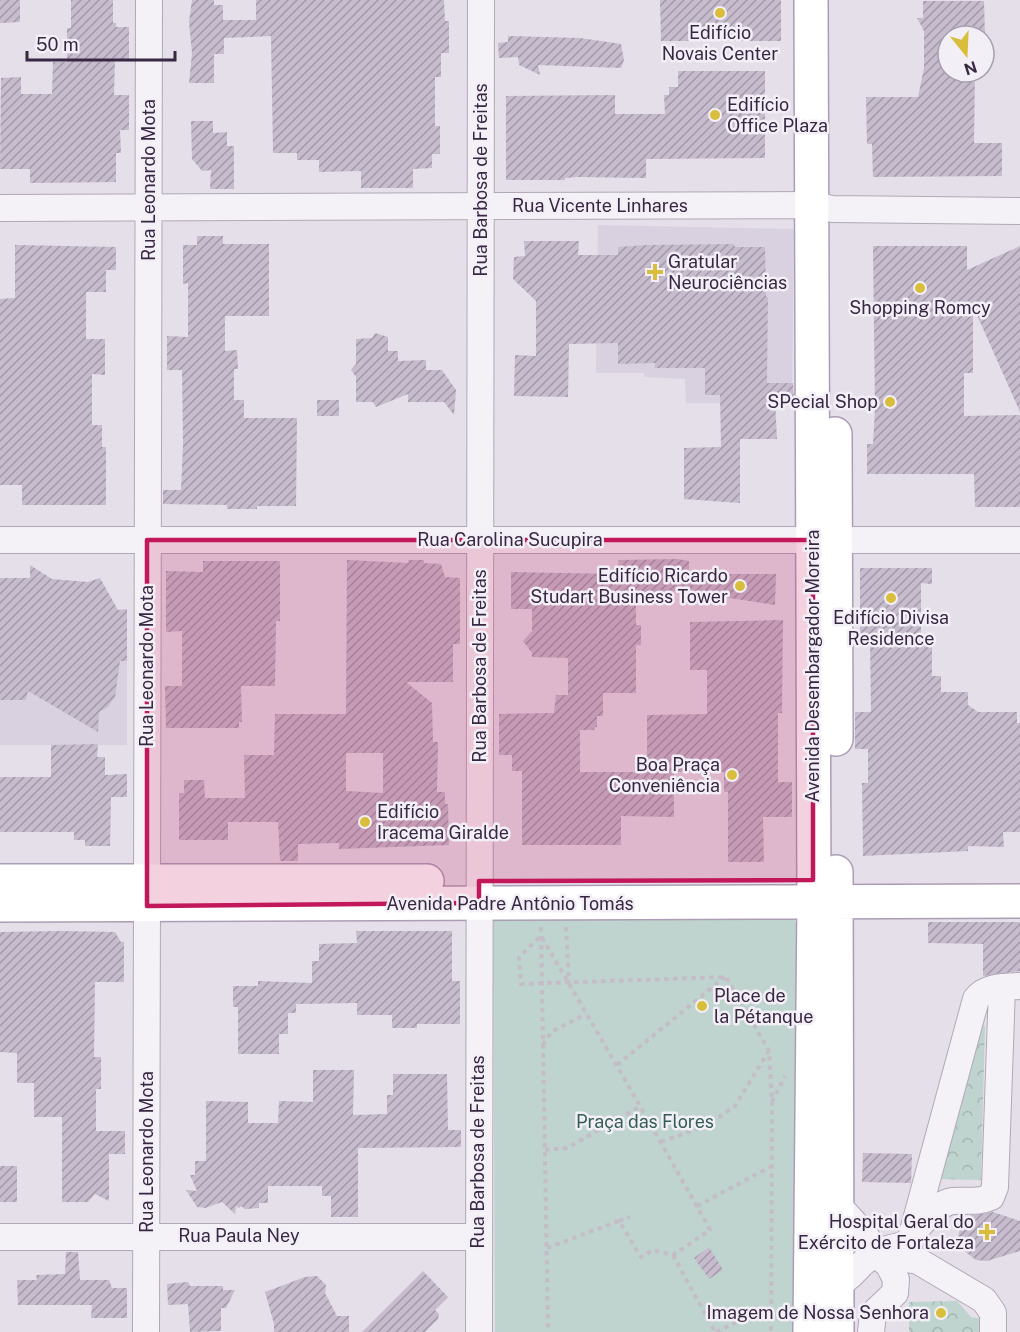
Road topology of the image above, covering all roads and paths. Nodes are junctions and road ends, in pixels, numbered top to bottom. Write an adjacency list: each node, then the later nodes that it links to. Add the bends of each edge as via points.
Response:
1 (149, 0): 8 (street, Rua Leonardo Mota)
2 (481, 0): 5 (street, Rua Barbosa de Freitas)
3 (811, 0): 6 (main road, Avenida Desembargador Moreira)
4 (834, 0): 6 (main road, Avenida Desembargador Moreira)
5 (481, 207): 6 (street, Rua Vicente Linhares); 8 (street, Rua Vicente Linhares); 10 (street, Rua Barbosa de Freitas)
6 (823, 207): 9 (street, Rua Vicente Linhares); 13 (main road, Avenida Desembargador Moreira)
7 (0, 208): 8 (street, Rua Vicente Linhares)
8 (149, 209): 12 (street, Rua Leonardo Mota)
9 (1020, 211)
10 (480, 539): 12 (street, Rua Carolina Sucupira); 13 (street, Rua Carolina Sucupira); 18 (street, Rua Barbosa de Freitas)
11 (0, 540): 12 (street, Rua Carolina Sucupira)
12 (147, 540): 19 (street, Rua Leonardo Mota)
13 (825, 540): 14 (street, Rua Carolina Sucupira); 17 (main road, Avenida Desembargador Moreira)
14 (1020, 540)
15 (1020, 879): 17 (main road, Avenida Padre Antônio Tomás)
16 (0, 881): 19 (main road, Avenida Padre Antônio Tomás)
17 (825, 891): 18 (main road, Avenida Padre Antônio Tomás); 20 (main road, Avenida Padre Antônio Tomás); 42 (main road, Avenida Desembargador Moreira)
18 (479, 892): 19 (main road, Avenida Padre Antônio Tomás); 48 (street, Rua Barbosa de Freitas)
19 (147, 894): 21 (main road, Avenida Padre Antônio Tomás); 46 (street, Rua Leonardo Mota)
20 (1020, 901)
21 (0, 906)
22 (534, 923): 23 (path)
23 (541, 923): 24 (path); 26 (path)
24 (549, 923)
25 (558, 923): 28 (path, via 566,923)
26 (541, 936): 28 (path); 29 (path); 29 (path, via 519,957 521,984)
27 (726, 976): 28 (path); 33 (path); 34 (path)
28 (569, 983): 29 (path); 31 (path)
29 (542, 984): 32 (path)
30 (1011, 986): 45 (street, via 981,992 973,1009); 45 (street, via 995,1187 991,1197 944,1204)
31 (586, 1014): 32 (path, via 551,1032); 34 (path)
32 (542, 1046): 39 (path)
33 (769, 1051): 36 (path); 38 (path, via 735,1106 708,1125)
34 (616, 1065): 37 (path)
35 (788, 1071): 36 (path)
36 (772, 1102): 40 (path)
37 (640, 1106): 38 (path); 39 (path, via 567,1148)
38 (661, 1142): 41 (path)
39 (545, 1150): 49 (path)
40 (772, 1166): 41 (path); 52 (path)
41 (697, 1206): 50 (path, via 710,1230)
42 (834, 1211): 51 (main road, Avenida Desembargador Moreira); 51 (street, via 866,1236)
43 (630, 1217): 44 (path)
44 (619, 1221): 49 (path); 50 (path, via 641,1257 653,1250)
45 (911, 1233): 51 (street, via 910,1242)
46 (147, 1236): 47 (street, Rua Paula Ney); 48 (street, Rua Paula Ney); 53 (street, Rua Leonardo Mota)
47 (0, 1237)
48 (477, 1237): 54 (street, Rua Barbosa de Freitas)
49 (547, 1248): 55 (path)
50 (673, 1255): 56 (path)
51 (845, 1274): 58 (main road, Avenida Desembargador Moreira); 59 (main road, Avenida Desembargador Moreira); 60 (street, via 888,1264 896,1279 895,1293 873,1314); 61 (street, via 918,1261 990,1305)
52 (771, 1313): 56 (path, via 754,1308 751,1315); 57 (path)
53 (146, 1332)
54 (479, 1332)
55 (549, 1332)
56 (716, 1332)
57 (771, 1332)
58 (810, 1332)
59 (837, 1332)
60 (871, 1332)
61 (993, 1332)

